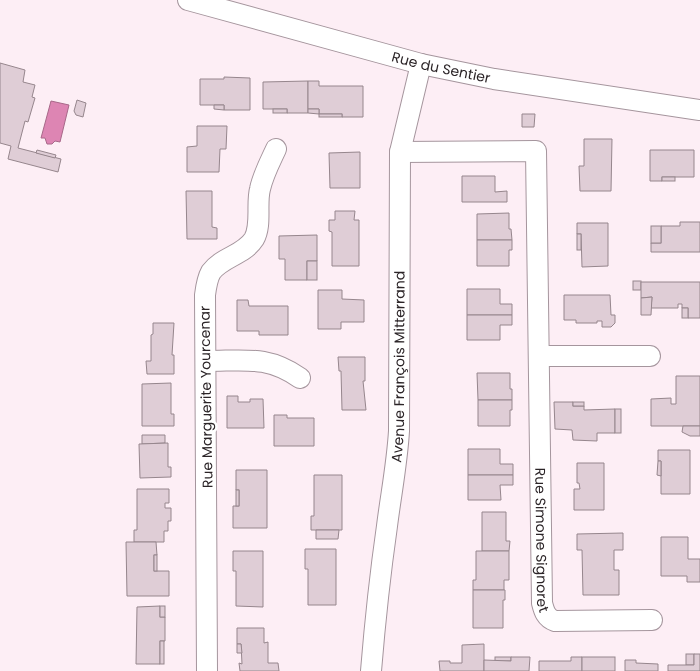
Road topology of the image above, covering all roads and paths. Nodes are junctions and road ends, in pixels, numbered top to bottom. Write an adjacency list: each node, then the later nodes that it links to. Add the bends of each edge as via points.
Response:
1 (188, 0): 2 (street, Rue du Sentier)
2 (422, 64): 3 (street, Rue du Sentier, via 494,79); 5 (street, Avenue François Mitterrand)
3 (700, 110)
4 (276, 149): 8 (street, Rue Marguerite Yourcenar, via 260,189 254,239 212,272 207,282)
5 (400, 152): 6 (street, Rue Simone Signoret, via 536,151); 12 (street, Avenue François Mitterrand, via 399,431 397,466 376,606)
6 (539, 356): 7 (street); 10 (street, Rue Simone Signoret, via 542,603 546,615 555,621)
7 (650, 356)
8 (206, 361): 9 (street, via 263,361 278,365); 11 (street, Rue Marguerite Yourcenar)
9 (300, 378)
10 (652, 620)
11 (207, 671)
12 (371, 671)

